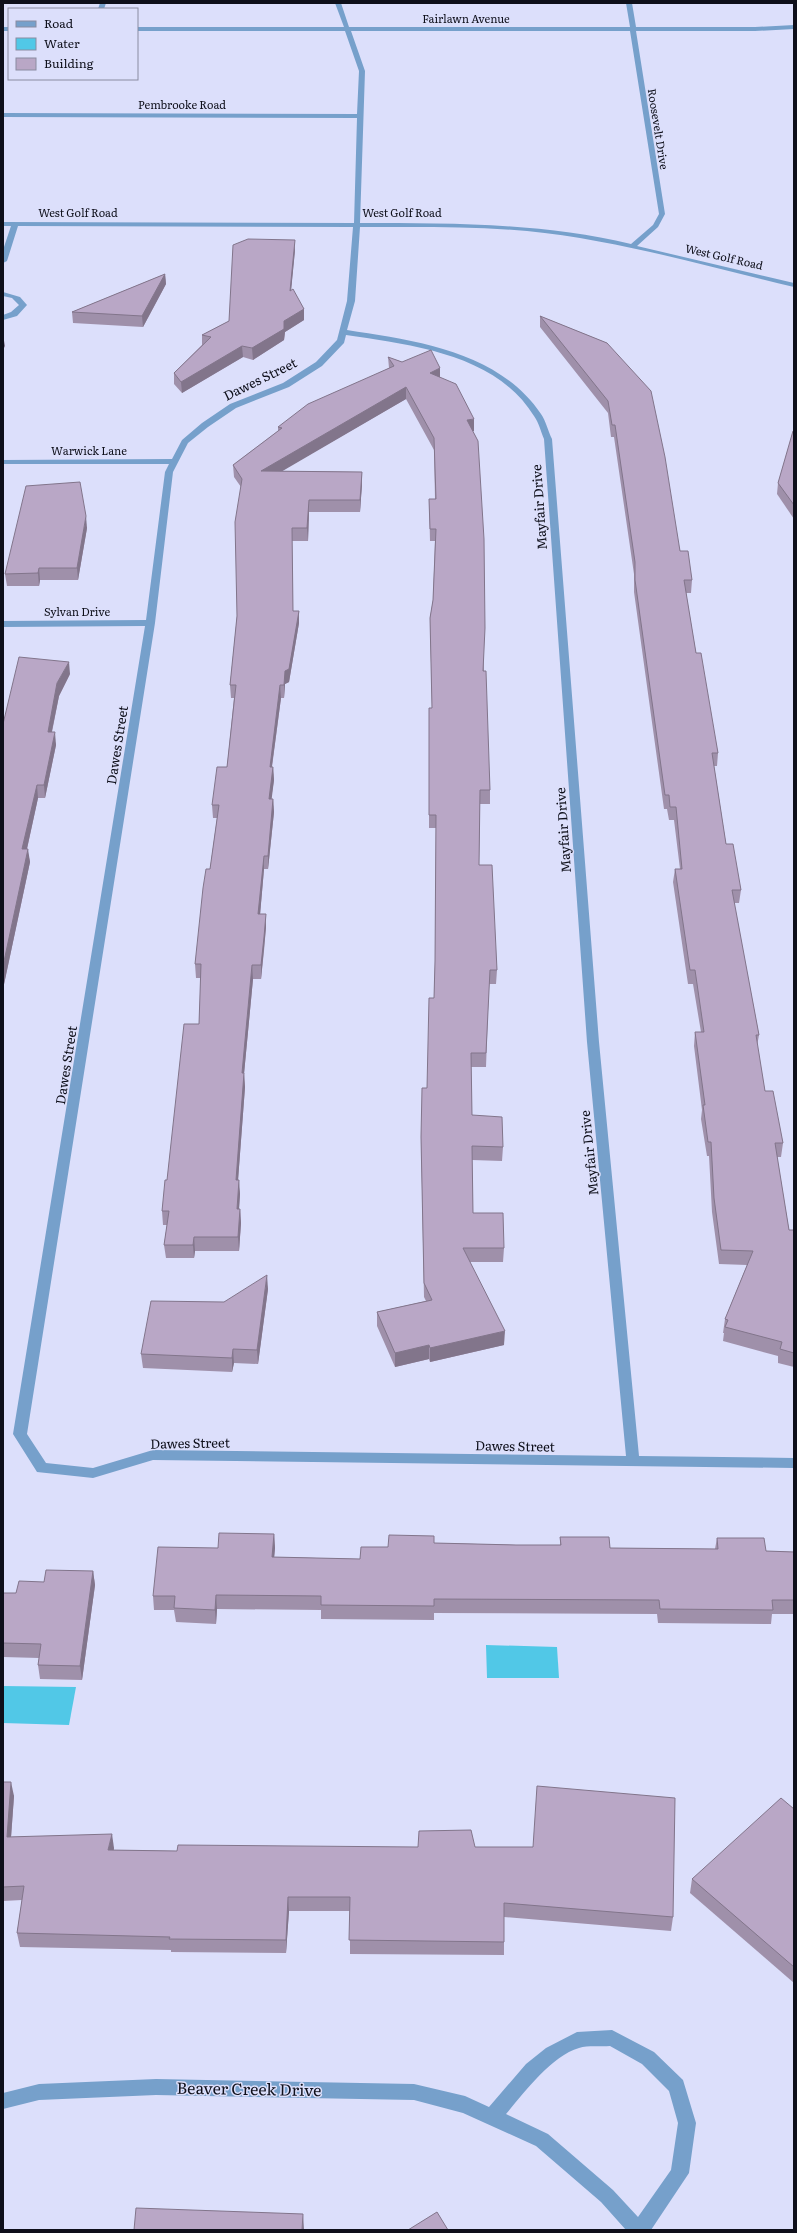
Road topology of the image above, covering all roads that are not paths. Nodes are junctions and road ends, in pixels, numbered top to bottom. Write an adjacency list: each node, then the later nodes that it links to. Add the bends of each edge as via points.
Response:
1 (338, 3): 5 (street, Dawes Street)
2 (629, 3): 6 (street, Roosevelt Drive)
3 (794, 26): 6 (street, Fairlawn Avenue, via 755,29)
4 (138, 29): 5 (street, Fairlawn Avenue)
5 (347, 29): 6 (street, Fairlawn Avenue); 8 (street, Dawes Street, via 362,71)
6 (632, 29): 12 (street, Roosevelt Drive, via 662,214 656,226)
7 (3, 115): 8 (street, Pembrooke Road)
8 (360, 116): 11 (street, Dawes Street)
9 (3, 224): 10 (street, West Golf Road)
10 (15, 224): 11 (street, West Golf Road); 13 (street)
11 (357, 224): 12 (street, West Golf Road, via 527,229); 17 (street, Dawes Street, via 351,301)
12 (633, 246): 14 (street, West Golf Road)
13 (3, 261)
14 (794, 285)
15 (3, 294): 16 (street, via 16,297 23,306 14,314)
16 (3, 318)
17 (343, 332): 18 (street, Dawes Street, via 341,341 319,364 286,385 233,406 186,442); 22 (street, Mayfair Drive, via 407,342 474,362 503,378 523,395 538,415 548,439 593,1042)
18 (175, 461): 19 (street, Warwick Lane); 21 (street, Dawes Street, via 169,472)
19 (3, 462)
20 (3, 624): 21 (street, Sylvan Drive)
21 (150, 624): 22 (street, Dawes Street, via 20,1434 42,1468 94,1473 153,1455)
22 (633, 1461): 23 (street, Dawes Street)
23 (794, 1463)
24 (3, 2101): 25 (street, Beaver Creek Drive, via 39,2092 156,2087 414,2092 465,2105)
25 (492, 2117): 26 (street, Beaver Creek Drive, via 542,2140 607,2196); 26 (street, Beaver Creek Drive, via 532,2070 552,2054 577,2040 612,2038 648,2058 677,2086 687,2123 680,2173)
26 (639, 2230)

